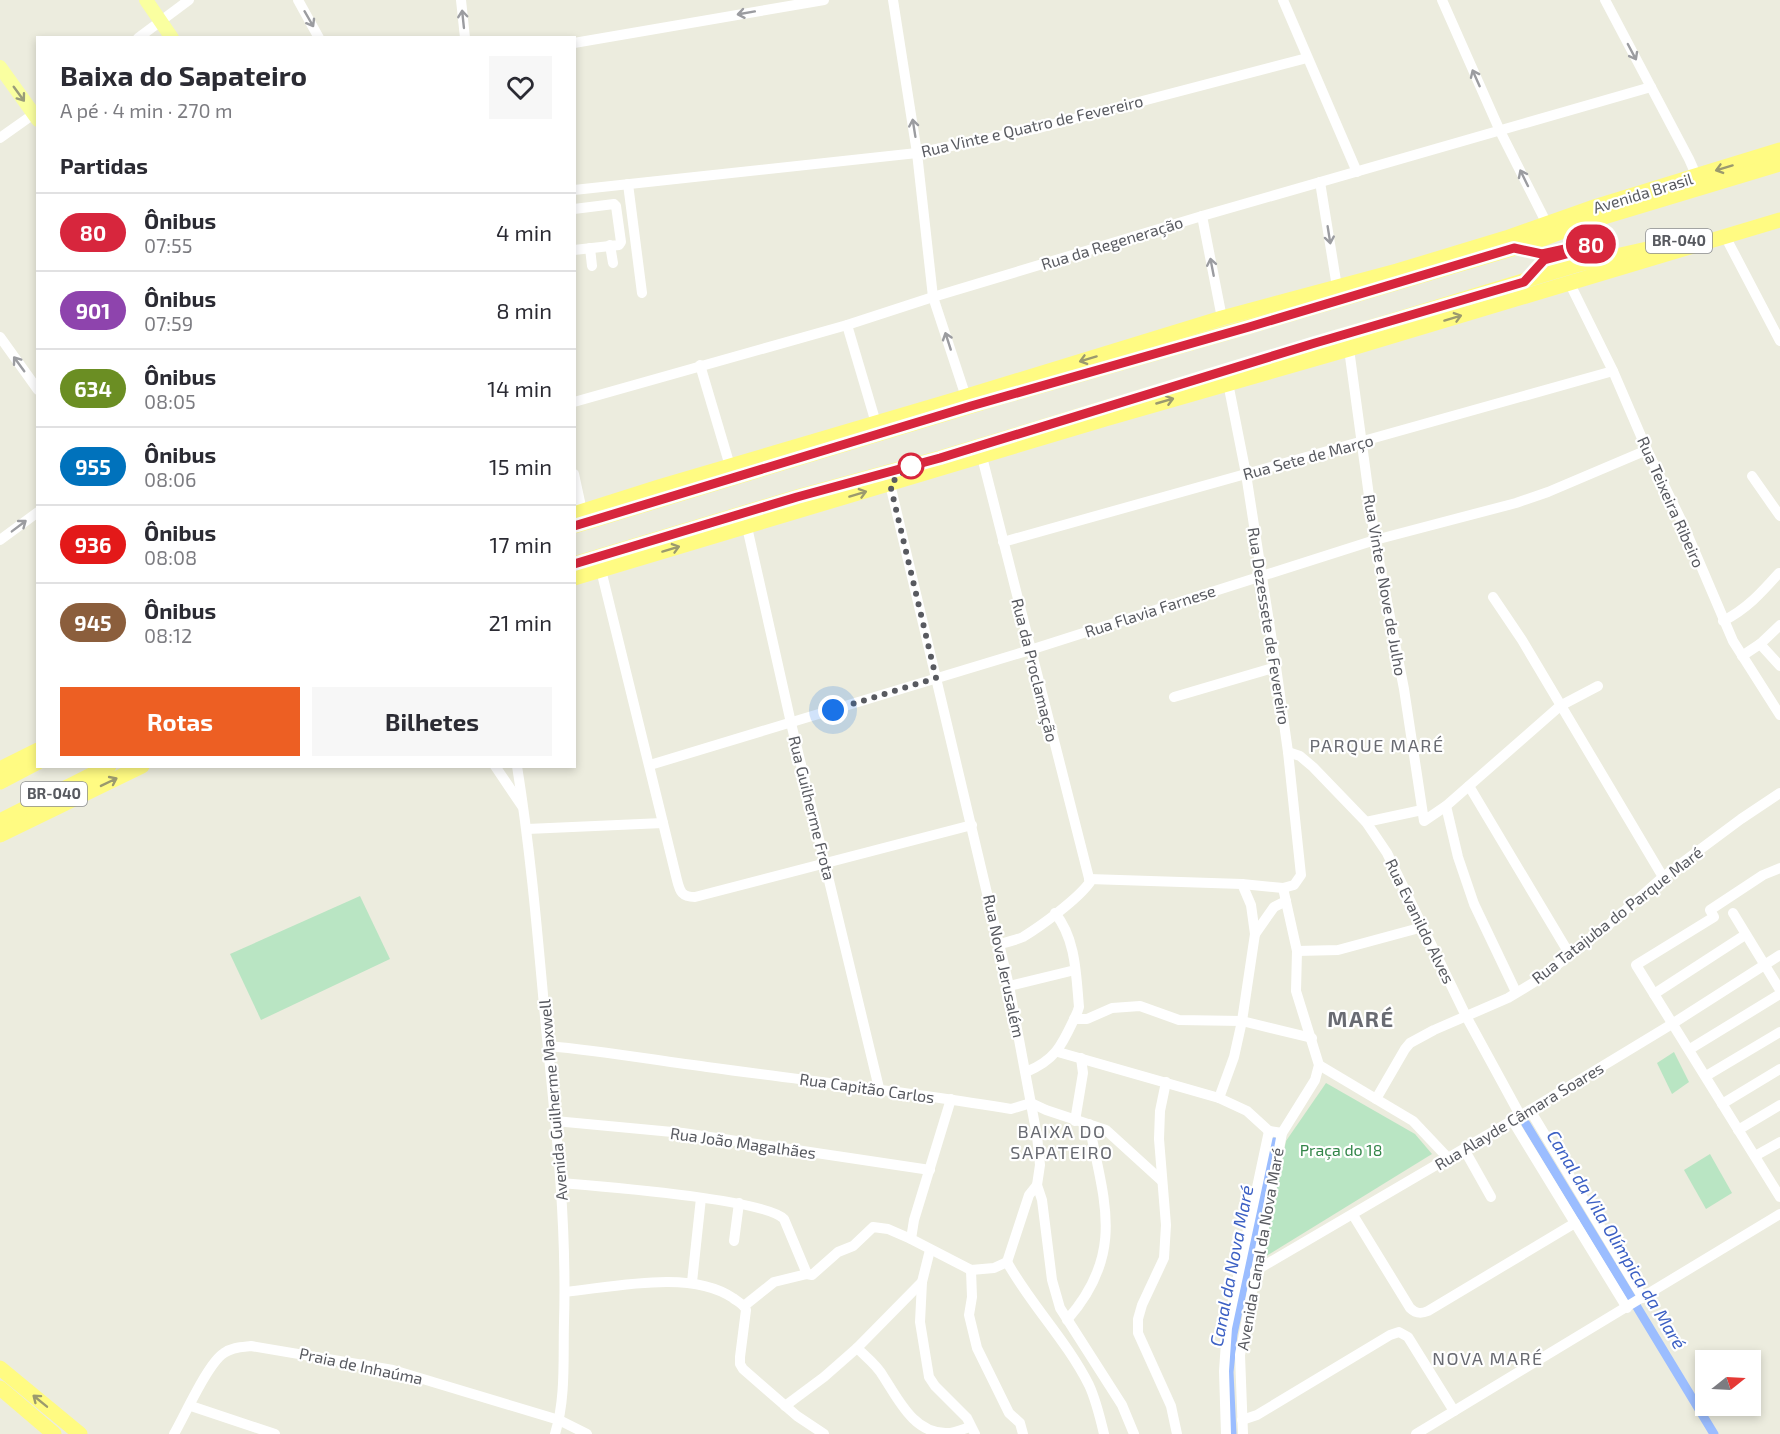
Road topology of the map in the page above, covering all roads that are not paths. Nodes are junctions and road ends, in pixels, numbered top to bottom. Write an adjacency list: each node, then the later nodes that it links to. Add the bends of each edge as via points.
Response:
1 (146, 0): 10 (main road)
2 (189, 0): 10 (street)
3 (298, 0): 13 (street, one-way to 13)
4 (461, 0): 14 (street, one-way to 4)
5 (824, 0): 15 (street, one-way to 15)
6 (893, 0): 23 (street, one-way to 6)
7 (1283, 0): 16 (street)
8 (1442, 0): 20 (street, one-way to 8)
9 (1605, 0): 18 (street, one-way to 18)
10 (160, 21): 11 (street); 12 (main road)
11 (141, 36)
12 (171, 36)
13 (318, 36)
14 (465, 36)
15 (576, 43)
16 (1307, 58): 23 (street, Rua Vinte e Quatro de Fevereiro, via 1039,128); 25 (street)
17 (0, 67): 19 (main road, one-way to 19)
18 (1651, 87): 20 (street, Rua da Regeneração); 26 (street, via 1694,168)
19 (36, 115): 21 (street)
20 (1500, 131): 25 (street, Rua da Regeneração); 34 (street, one-way to 20)
21 (0, 138)
22 (1780, 150): 26 (highway, Avenida Brasil, one-way to 26)
23 (918, 153): 28 (street, Rua Vinte e Quatro de Fevereiro); 45 (street)
24 (1780, 164): 54 (highway, Avenida Brasil / BR-040, via 1587,222 1532,243)
25 (1357, 172): 27 (street, Rua da Regeneração)
26 (1695, 177): 34 (highway, Avenida Brasil)
27 (1320, 182): 32 (street, Rua da Regeneração); 43 (street, one-way to 43)
28 (628, 184): 29 (street, Rua Vinte e Quatro de Fevereiro); 44 (street)
29 (576, 190)
30 (576, 209): 36 (street, via 616,206 621,242)
31 (1780, 210): 49 (highway, BR-040)
32 (1202, 216): 45 (street, Rua da Regeneração); 46 (street, one-way to 32)
33 (1780, 220): 35 (highway)
34 (1547, 224): 41 (highway, Avenida Brasil)
35 (1725, 236): 42 (highway); 51 (street)
36 (610, 245): 37 (street); 39 (street)
37 (590, 248): 38 (street); 40 (street)
38 (576, 250)
39 (613, 263)
40 (592, 266)
41 (1397, 271): 43 (highway, Avenida Brasil); 54 (highway, via 1358,287 1125,356)
42 (1570, 284): 48 (highway, one-way to 42); 55 (street, Rua Teixeira Ribeiro)
43 (1337, 287): 46 (highway, Avenida Brasil)
44 (642, 293)
45 (933, 297): 47 (street, Rua da Regeneração); 58 (street, one-way to 45)
46 (1222, 318): 58 (highway, Avenida Brasil, one-way to 58)
47 (847, 325): 53 (street, Rua da Regeneração); 60 (street)
48 (1412, 331): 49 (highway); 52 (highway)
49 (1337, 336): 76 (highway, BR-040, via 940,458)
50 (0, 337): 57 (street, one-way to 50)
51 (1780, 341)
52 (1349, 349): 56 (highway); 61 (street, Rua Vinte e Nove de Julho)
53 (700, 365): 59 (street, Rua da Regeneração); 64 (street)
54 (1103, 368): 68 (highway, Avenida Brasil / BR-040)
55 (1613, 371): 61 (street, Rua Sete de Março); 62 (street, Rua Teixeira Ribeiro)
56 (1228, 383): 63 (highway, one-way to 56); 65 (street, Rua Dezessete de Fevereiro)
57 (36, 387)
58 (966, 397): 60 (highway, Avenida Brasil)
59 (576, 401)
60 (876, 423): 64 (highway, Avenida Brasil)
61 (1360, 442): 65 (street, Rua Sete de Março); 77 (street, Rua Vinte e Nove de Julho)
62 (1647, 450): 77 (street, Rua Flavia Farnese, via 1516,503); 86 (street, Rua Teixeira Ribeiro)
63 (982, 457): 67 (highway); 78 (street, Rua da Proclamação)
64 (730, 466): 70 (highway, Avenida Brasil)
65 (1246, 474): 78 (street, Rua Sete de Março); 83 (street, Rua Dezessete de Fevereiro)
66 (1752, 477): 72 (street)
67 (890, 484): 74 (highway, one-way to 67); 93 (street, Rua Nova Jerusalém)
68 (703, 486): 70 (highway, via 676,489 605,510); 73 (highway, Avenida Brasil / BR-040)
69 (576, 493): 70 (street)
70 (578, 512)
71 (36, 513): 75 (street, one-way to 71)
72 (1780, 516)
73 (576, 525)
74 (747, 527): 80 (highway, one-way to 74); 98 (street, Rua Guilherme Frota)
75 (0, 540)
76 (653, 540): 79 (highway, BR-040); 81 (highway)
77 (1375, 540): 83 (street, Rua Flavia Farnese); 113 (street, Rua Vinte e Nove de Julho)
78 (1003, 542): 89 (street, Rua da Proclamação)
79 (576, 563)
80 (601, 570): 84 (highway); 102 (street)
81 (576, 572)
82 (1779, 573): 86 (street, via 1755,600)
83 (1261, 575): 89 (street, Rua Flavia Farnese); 92 (street, Rua Dezessete de Fevereiro)
84 (576, 577)
85 (1493, 597): 96 (street)
86 (1723, 621): 90 (street, Rua Teixeira Ribeiro)
87 (1780, 625): 88 (street)
88 (1760, 644): 90 (street); 91 (street)
89 (1030, 650): 93 (street, Rua Flavia Farnese); 123 (street, Rua da Proclamação)
90 (1742, 656): 97 (street, Rua Teixeira Ribeiro)
91 (1780, 666)
92 (1276, 667): 95 (street); 100 (street, Rua Dezessete de Fevereiro)
93 (936, 678): 98 (street, Rua Flavia Farnese); 117 (street, Rua Nova Jerusalém)
94 (1598, 686): 96 (street)
95 (1174, 697)
96 (1560, 706): 109 (street); 122 (street)
97 (1780, 715)
98 (791, 723): 102 (street, Rua Flavia Farnese); 120 (street, Rua Guilherme Frota)
99 (36, 751): 107 (highway)
100 (1288, 752): 115 (street, Rua Evanildo Alves, via 1304,759); 125 (street, Rua Dezessete de Fevereiro, via 1301,871 1293,885)
101 (36, 763): 108 (highway, BR-040)
102 (650, 765): 116 (street)
103 (105, 768): 114 (highway, BR-040)
104 (138, 768): 119 (highway, one-way to 104)
105 (496, 768): 112 (street)
106 (517, 768): 112 (street, Avenida Guilherme Maxwell)
107 (0, 769)
108 (0, 782)
109 (1469, 786): 111 (street); 134 (street)
110 (1780, 793): 122 (street, Rua Tatajuba do Parque Maré)
111 (1446, 806): 113 (street); 139 (street, via 1474,904)
112 (524, 808): 118 (street, Avenida Guilherme Maxwell)
113 (1423, 815): 115 (street)
114 (0, 821)
115 (1365, 822): 129 (street, Rua Evanildo Alves, via 1387,853)
116 (663, 823): 118 (street); 120 (street, via 677,880 686,897)
117 (972, 825): 120 (street); 132 (street, Rua Nova Jerusalém)
118 (527, 829): 148 (street, Avenida Guilherme Maxwell)
119 (0, 835)
120 (826, 865): 157 (street, Rua Guilherme Frota)
121 (1780, 868): 141 (street, via 1710,910 1714,917 1636,965)
122 (1663, 877): 134 (street, Rua Tatajuba do Parque Maré)
123 (1090, 880): 124 (street); 127 (street, via 1080,894)
124 (1242, 884): 125 (street); 130 (street, via 1251,905)
125 (1283, 888): 126 (street)
126 (1286, 901): 130 (street, via 1274,907); 133 (street)
127 (1055, 913): 132 (street, via 1021,938); 137 (street, via 1070,939)
128 (1733, 913): 131 (street)
129 (1423, 927): 133 (street, via 1338,950); 142 (street, Rua Evanildo Alves)
130 (1255, 934): 144 (street)
131 (1745, 935): 136 (street); 141 (street)
132 (1000, 944): 138 (street, Rua Nova Jerusalém)
133 (1297, 951): 147 (street, via 1296,991)
134 (1570, 955): 139 (street, Rua Tatajuba do Parque Maré)
135 (1780, 955): 136 (street, Rua Alayde Câmara Soares)
136 (1765, 963): 140 (street); 145 (street, Rua Alayde Câmara Soares)
137 (1075, 970): 138 (street); 143 (street, via 1079,1007)
138 (1009, 986): 154 (street, Rua Nova Jerusalém)
139 (1516, 992): 142 (street, Rua Tatajuba do Parque Maré)
140 (1780, 992): 149 (street)
141 (1654, 994): 145 (street)
142 (1466, 1016): 160 (street, Rua Tatajuba do Parque Maré, via 1410,1044); 164 (street, Rua Evanildo Alves)
143 (1074, 1019): 144 (street, via 1087,1019 1112,1008 1140,1006 1179,1020); 150 (street)
144 (1242, 1021): 147 (street); 158 (street)
145 (1672, 1024): 149 (street); 164 (street, Rua Alayde Câmara Soares)
146 (1780, 1032): 155 (street)
147 (1312, 1038): 152 (street)
148 (548, 1046): 157 (street, Rua Capitão Carlos); 165 (street, Avenida Guilherme Maxwell)
149 (1690, 1049): 155 (street)
150 (1058, 1052): 151 (street); 154 (street)
151 (1081, 1058): 156 (street); 166 (street, via 1083,1074)
152 (1319, 1065): 160 (street); 170 (street, via 1315,1080)
153 (1780, 1069): 162 (street)
154 (1026, 1072): 161 (street, Rua Nova Jerusalém)
155 (1706, 1076): 162 (street)
156 (1166, 1082): 158 (street); 177 (street, via 1160,1111)
157 (879, 1088): 159 (street, Rua Capitão Carlos)
158 (1219, 1098): 169 (street, via 1247,1111)
159 (951, 1099): 161 (street, Rua Capitão Carlos, via 1011,1109); 175 (street)
160 (1376, 1099): 174 (street, via 1413,1121)
161 (1031, 1103): 166 (street); 179 (street, Rua Nova Jerusalém, via 1040,1165)
162 (1722, 1104): 168 (street)
163 (1780, 1105): 168 (street)
164 (1520, 1115): 172 (street, Rua Alayde Câmara Soares); 186 (street, Rua Evanildo Alves); 197 (street, Rua Evanildo Alves)
165 (555, 1121): 175 (street, Rua João Magalhães, via 683,1133); 178 (street, Avenida Guilherme Maxwell)
166 (1075, 1121): 167 (street)
167 (1089, 1124): 177 (street, via 1106,1130); 199 (street, via 1105,1196 1107,1229 1098,1272)
168 (1738, 1130): 173 (street)
169 (1269, 1131): 170 (street, Avenida Canal da Nova Maré); 220 (street, Avenida Canal da Nova Maré, via 1227,1328)
170 (1282, 1133): 192 (street, Avenida Canal da Nova Maré)
171 (1780, 1142): 173 (street)
172 (1464, 1149): 174 (street, Rua Alayde Câmara Soares); 180 (street)
173 (1755, 1156): 176 (street)
174 (1448, 1158): 185 (street, Rua Alayde Câmara Soares)
175 (930, 1170): 187 (street)
176 (1776, 1180): 181 (street)
177 (1162, 1181): 219 (street, via 1164,1258 1142,1305 1138,1333 1171,1406)
178 (561, 1183): 182 (street); 196 (street, Avenida Guilherme Maxwell)
179 (1037, 1185): 190 (street, via 1029,1195); 199 (street, Rua Nova Jerusalém, via 1056,1298)
180 (1491, 1197)
181 (1780, 1197)
182 (701, 1198): 183 (street); 194 (street)
183 (738, 1203): 188 (street); 193 (street, via 780,1214)
184 (1780, 1214): 197 (street)
185 (1353, 1215): 186 (street, via 1410,1308 1421,1314); 192 (street, Rua Alayde Câmara Soares)
186 (1575, 1223): 197 (street, Rua Evanildo Alves)
187 (911, 1239): 189 (street); 193 (street, via 873,1227 853,1246 838,1252 812,1275)
188 (735, 1241)
189 (930, 1250): 191 (street); 195 (street)
190 (1007, 1262): 191 (street, via 994,1268); 217 (street, via 1082,1372)
191 (971, 1270): 216 (street, via 969,1315 977,1348)
192 (1255, 1272): 207 (street, Avenida Canal da Nova Maré, via 1240,1355)
193 (807, 1274): 198 (street, via 774,1282)
194 (692, 1282): 196 (street); 198 (street, via 726,1293)
195 (922, 1282): 200 (street); 208 (street, via 920,1322 929,1377 967,1418)
196 (565, 1292): 206 (street, Avenida Guilherme Maxwell)
197 (1636, 1302): 205 (street)
198 (744, 1306): 204 (street, via 747,1315 740,1364)
199 (1067, 1320): 218 (street, Rua Nova Jerusalém, via 1122,1405)
200 (857, 1348): 204 (street); 208 (street, via 882,1373 898,1402 921,1425 947,1434)
201 (0, 1368): 210 (highway, one-way to 201)
202 (0, 1388): 209 (highway)
203 (190, 1406): 206 (street, Praia de Inhaúma, via 220,1355 251,1346 393,1370); 211 (street, Praia de Inhaúma); 212 (street)
204 (785, 1406): 215 (street)
205 (1454, 1412): 207 (street, via 1408,1337 1399,1332); 222 (street)
206 (559, 1420): 213 (street, Avenida Guilherme Maxwell); 214 (street, Praia de Inhaúma)
207 (1242, 1420): 221 (street, Avenida Canal da Nova Maré)
208 (972, 1430)
209 (54, 1434)
210 (80, 1434)
211 (174, 1434)
212 (275, 1434)
213 (555, 1434)
214 (587, 1434)
215 (824, 1434)
216 (1023, 1434)
217 (1104, 1434)
218 (1134, 1434)
219 (1177, 1434)
220 (1226, 1434)
221 (1243, 1434)
222 (1416, 1434)

